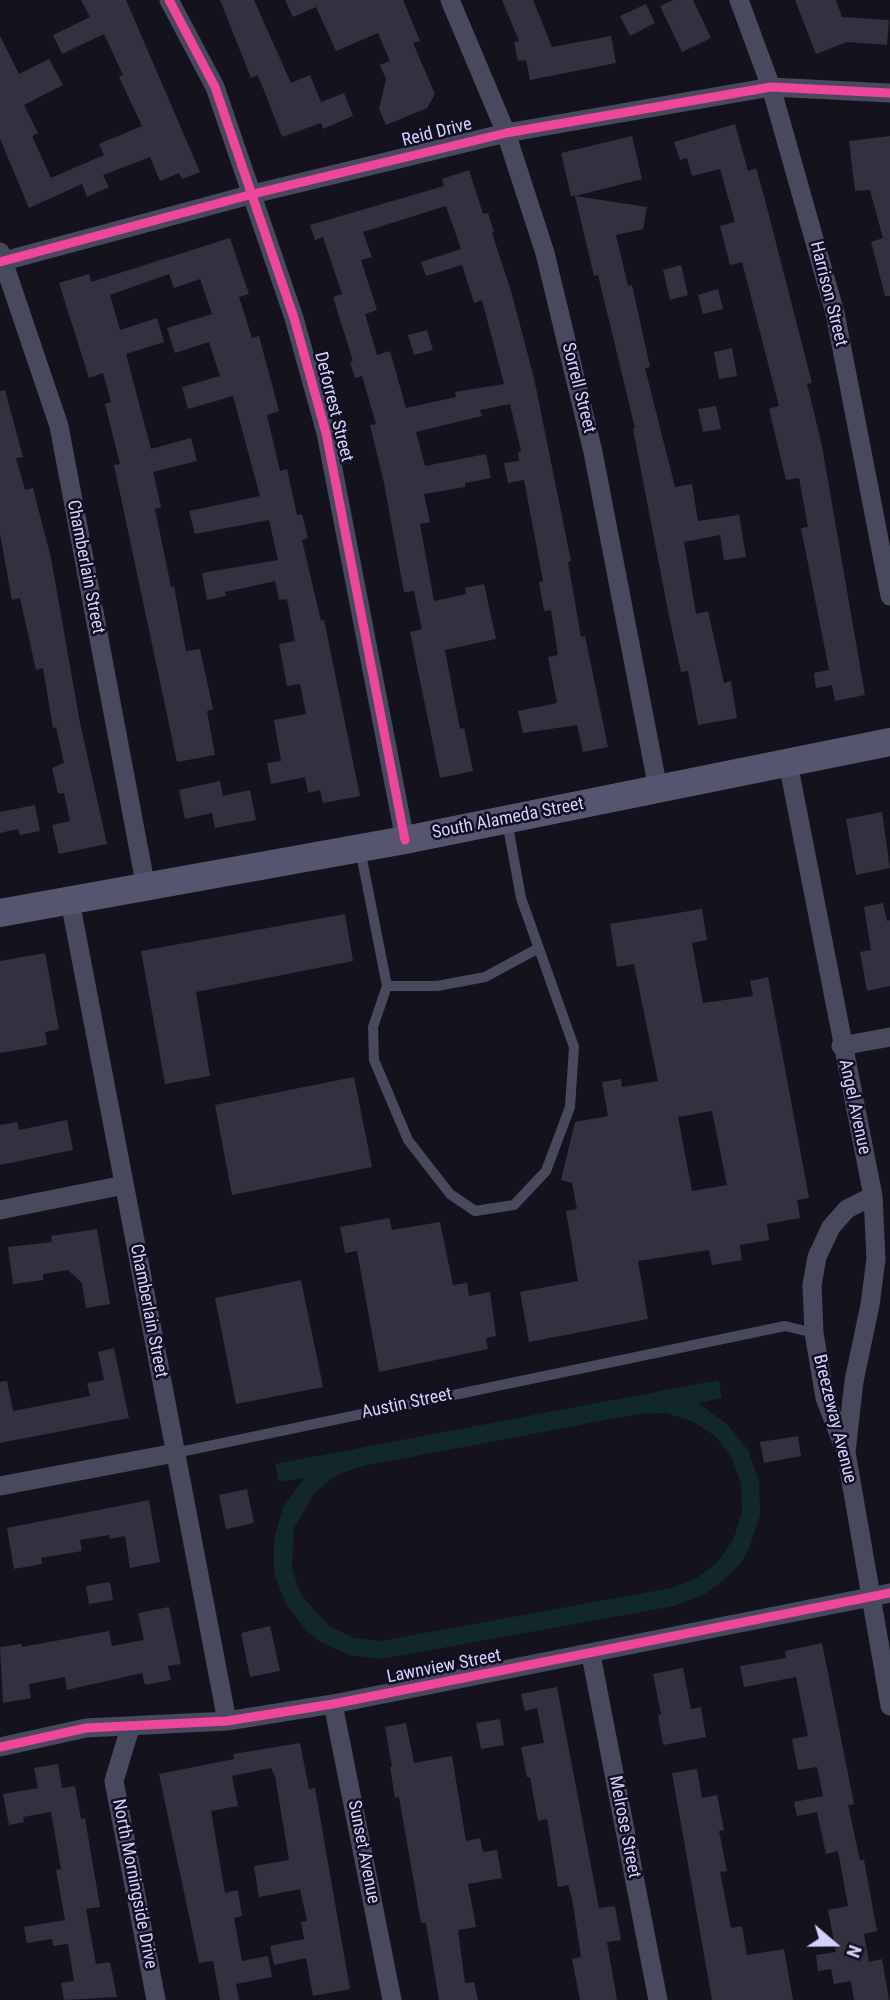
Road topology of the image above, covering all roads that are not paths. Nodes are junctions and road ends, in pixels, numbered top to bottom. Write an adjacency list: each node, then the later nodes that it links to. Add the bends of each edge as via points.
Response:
1 (169, 0): 7 (street, Deforrest Street, via 215,87)
2 (450, 0): 6 (street, Sorrell Street)
3 (739, 0): 4 (street, Harrison Street)
4 (771, 86): 5 (street, Reid Drive); 6 (street, Reid Drive); 9 (street, Harrison Street, via 835,313)
5 (890, 93)
6 (506, 133): 7 (street, Reid Drive); 12 (street, Sorrell Street, via 545,253 593,452)
7 (253, 194): 8 (street, Reid Drive); 14 (street, Deforrest Street, via 326,433)
8 (1, 258): 16 (street, Chamberlain Street, via 59,426)
9 (890, 596)
10 (890, 743): 11 (main road, South Alameda Street)
11 (788, 763): 12 (main road, South Alameda Street); 22 (street, Angel Avenue)
12 (658, 789): 13 (main road, South Alameda Street)
13 (506, 820): 14 (main road, South Alameda Street); 19 (lane, via 521,898)
14 (405, 840): 15 (main road, South Alameda Street)
15 (360, 848): 16 (main road, South Alameda Street); 20 (lane)
16 (146, 888): 17 (main road, South Alameda Street)
17 (70, 901): 18 (main road, South Alameda Street); 23 (street, Chamberlain Street)
18 (0, 913)
19 (537, 949): 20 (lane, via 485,977 437,986); 20 (lane, via 573,1047 570,1107 547,1171 514,1205 475,1211 450,1194 408,1140 374,1060 373,1027)
20 (387, 986)
21 (890, 1037): 22 (street)
22 (841, 1046): 24 (street, Angel Avenue)
23 (124, 1185): 25 (street); 30 (street, Chamberlain Street)
24 (873, 1196): 26 (street, Angel Avenue, via 876,1259); 28 (street, Breezeway Avenue, via 847,1209 831,1227 817,1257 812,1285)
25 (0, 1210)
26 (870, 1305): 27 (street); 29 (street, Angel Avenue, via 854,1381)
27 (890, 1308)
28 (814, 1333): 29 (street, Breezeway Avenue, via 825,1398); 30 (lane, Austin Street, via 785,1326)
29 (846, 1452): 32 (street, Breezeway Avenue)
30 (175, 1453): 31 (street, Austin Street); 36 (street, Chamberlain Street)
31 (0, 1486)
32 (880, 1595): 33 (street, Lawnview Street); 35 (street, Breezeway Avenue)
33 (591, 1655): 34 (street, Lawnview Street); 41 (street, Melrose Street)
34 (333, 1704): 36 (street, Lawnview Street); 40 (street, Sunset Avenue)
35 (890, 1706)
36 (227, 1721): 37 (street, Lawnview Street)
37 (130, 1728): 38 (street, Lawnview Street, via 86,1728); 39 (street, North Morningside Drive, via 114,1781)
38 (0, 1747)
39 (156, 2000)
40 (392, 2000)
41 (658, 2000)

